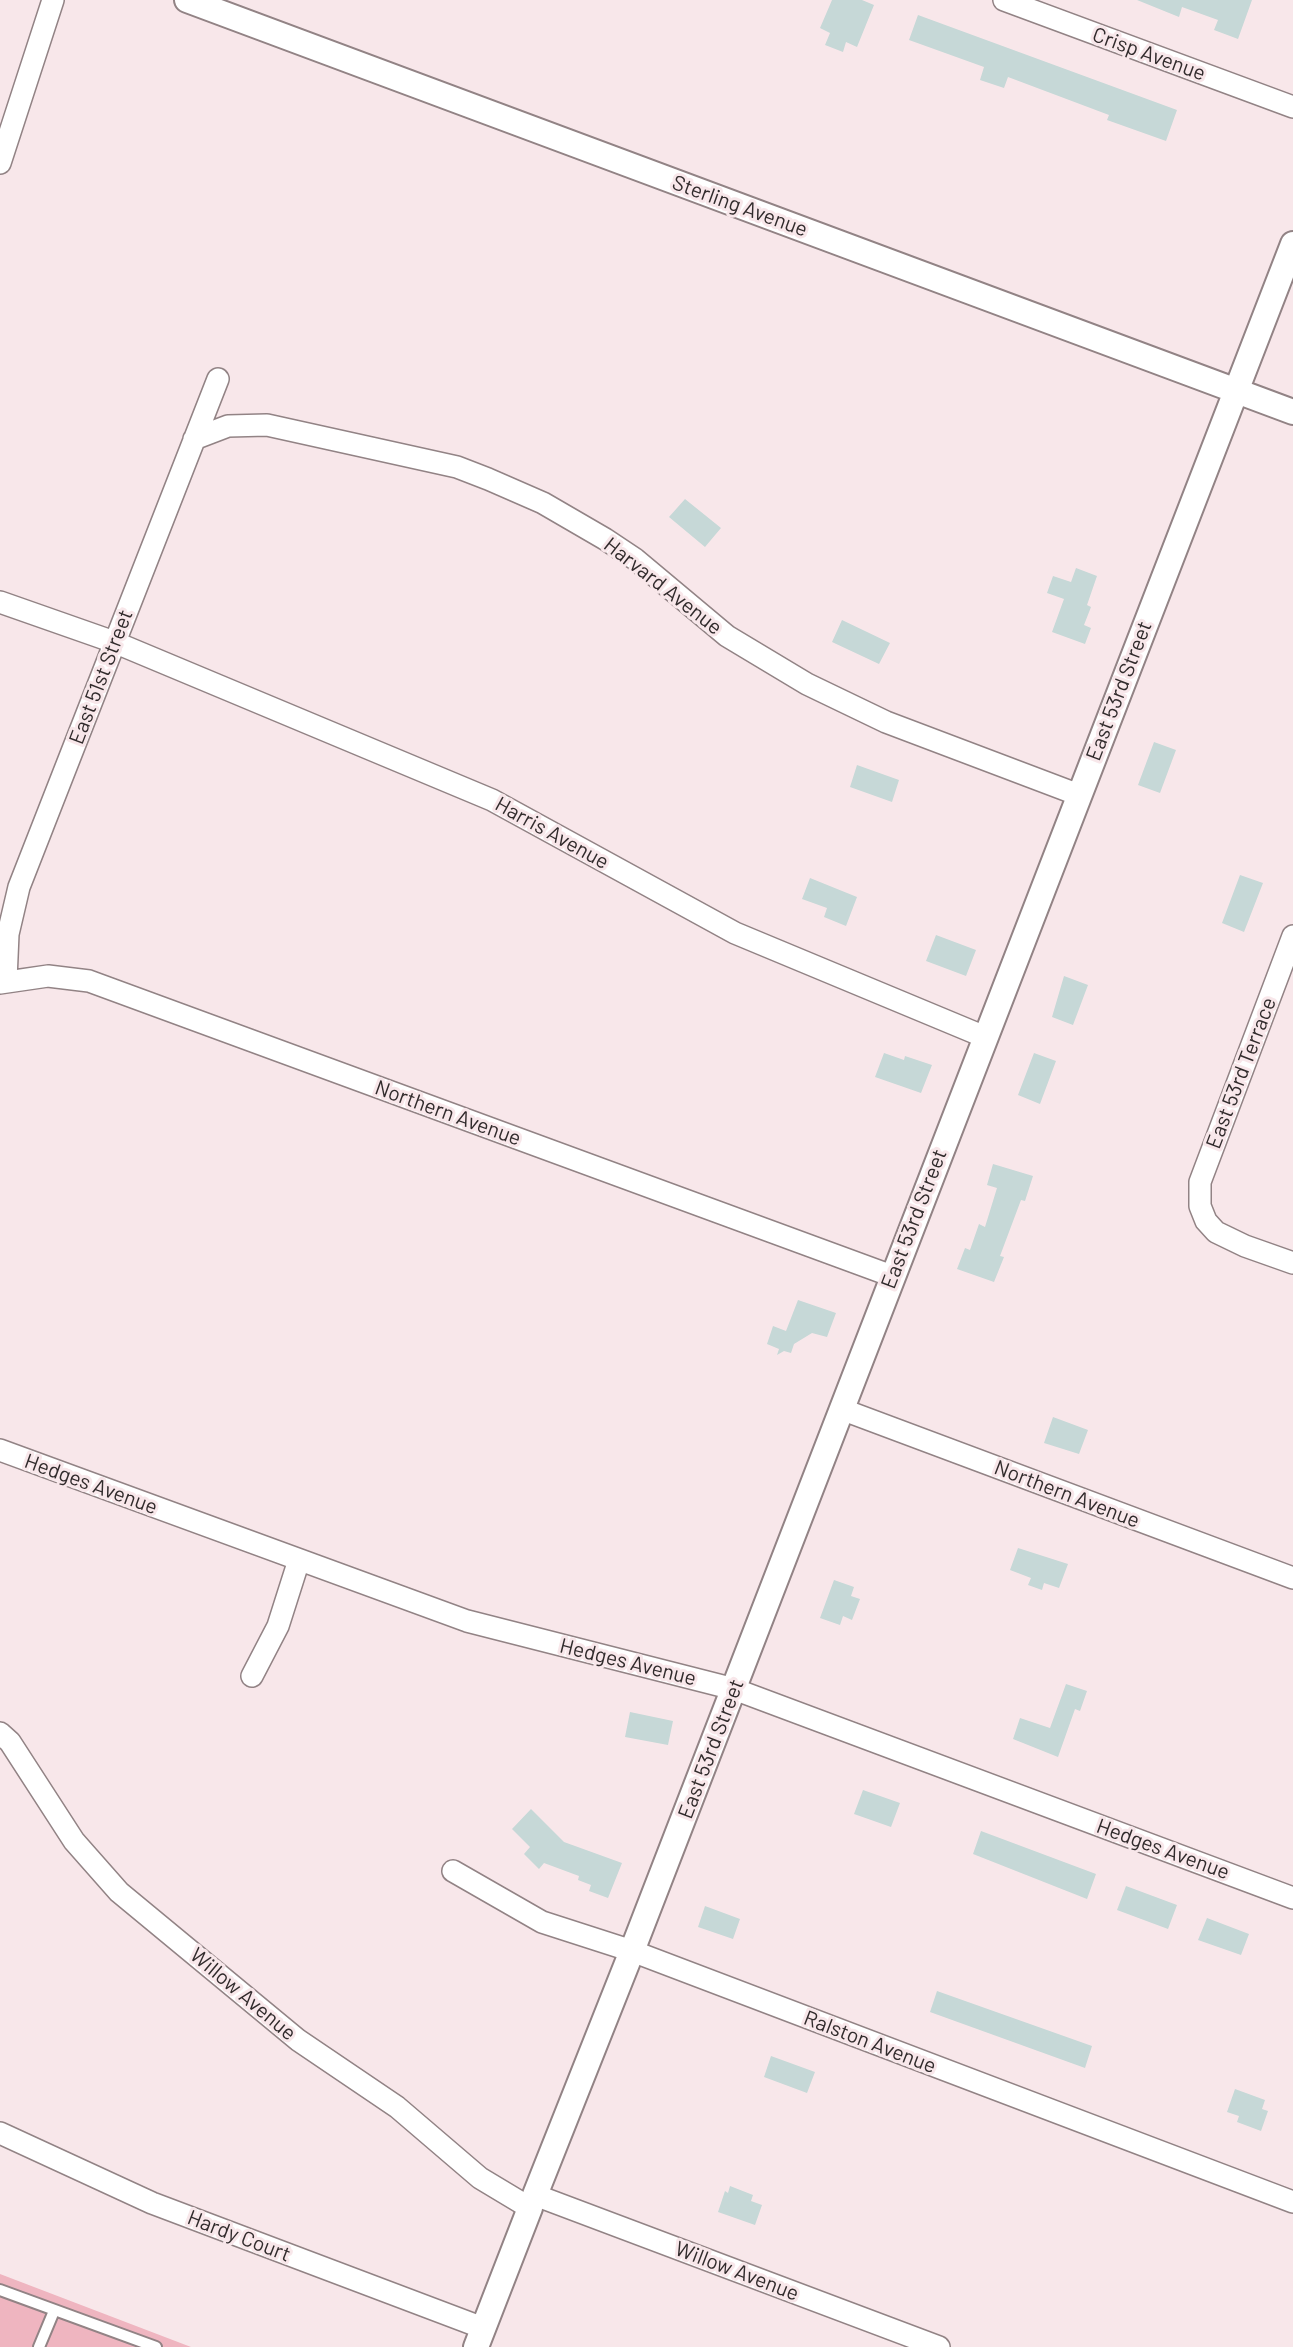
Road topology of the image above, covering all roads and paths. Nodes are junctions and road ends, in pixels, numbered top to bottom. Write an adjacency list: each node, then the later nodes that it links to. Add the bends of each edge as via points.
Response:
1 (53, 0): 5 (street)
2 (187, 0): 8 (street, Sterling Avenue)
3 (1004, 0): 4 (street, Crisp Avenue)
4 (1293, 107)
5 (0, 163)
6 (1293, 244): 8 (street, East 53rd Street)
7 (218, 379): 10 (street, East 51st Street)
8 (1236, 390): 9 (street, Sterling Avenue); 13 (street, East 53rd Street)
9 (1293, 412)
10 (194, 439): 12 (street, East 51st Street); 13 (street, Harvard Avenue, via 228,426 267,425 457,467 488,479 543,503 605,539 727,636 807,684 886,722)
11 (0, 602): 12 (street, Harris Avenue)
12 (114, 642): 15 (street, East 51st Street, via 19,887); 16 (street, Harris Avenue, via 492,800 735,933)
13 (1079, 795): 16 (street, East 53rd Street)
14 (1293, 936): 17 (street, East 53rd Terrace, via 1200,1182 1202,1212 1216,1232)
15 (3, 981): 18 (street, Northern Avenue, via 48,976 89,981)
16 (985, 1037): 18 (street, East 53rd Street)
17 (1293, 1263)
18 (892, 1276): 19 (street, East 53rd Street)
19 (841, 1409): 22 (street, Northern Avenue); 24 (street, East 53rd Street)
20 (0, 1450): 21 (street, Hedges Avenue)
21 (299, 1560): 23 (street, via 278,1626); 24 (street, Hedges Avenue, via 467,1621)
22 (1293, 1578)
23 (252, 1676)
24 (734, 1689): 27 (street, Hedges Avenue); 28 (street, East 53rd Street)
25 (0, 1733): 30 (street, Willow Avenue, via 74,1841 119,1892 298,2040 397,2107 480,2178)
26 (453, 1871): 28 (street, Ralston Avenue, via 542,1922)
27 (1293, 1898)
28 (632, 1951): 30 (street, East 53rd Street); 31 (street, Ralston Avenue)
29 (0, 2133): 34 (street, Hardy Court, via 152,2203)
30 (533, 2202): 34 (street, East 53rd Street); 37 (street, Willow Avenue)
31 (1293, 2202)
32 (0, 2290): 33 (lane)
33 (54, 2311): 35 (lane); 36 (lane)
34 (479, 2337)
35 (39, 2347)
36 (156, 2347)
37 (939, 2347)

